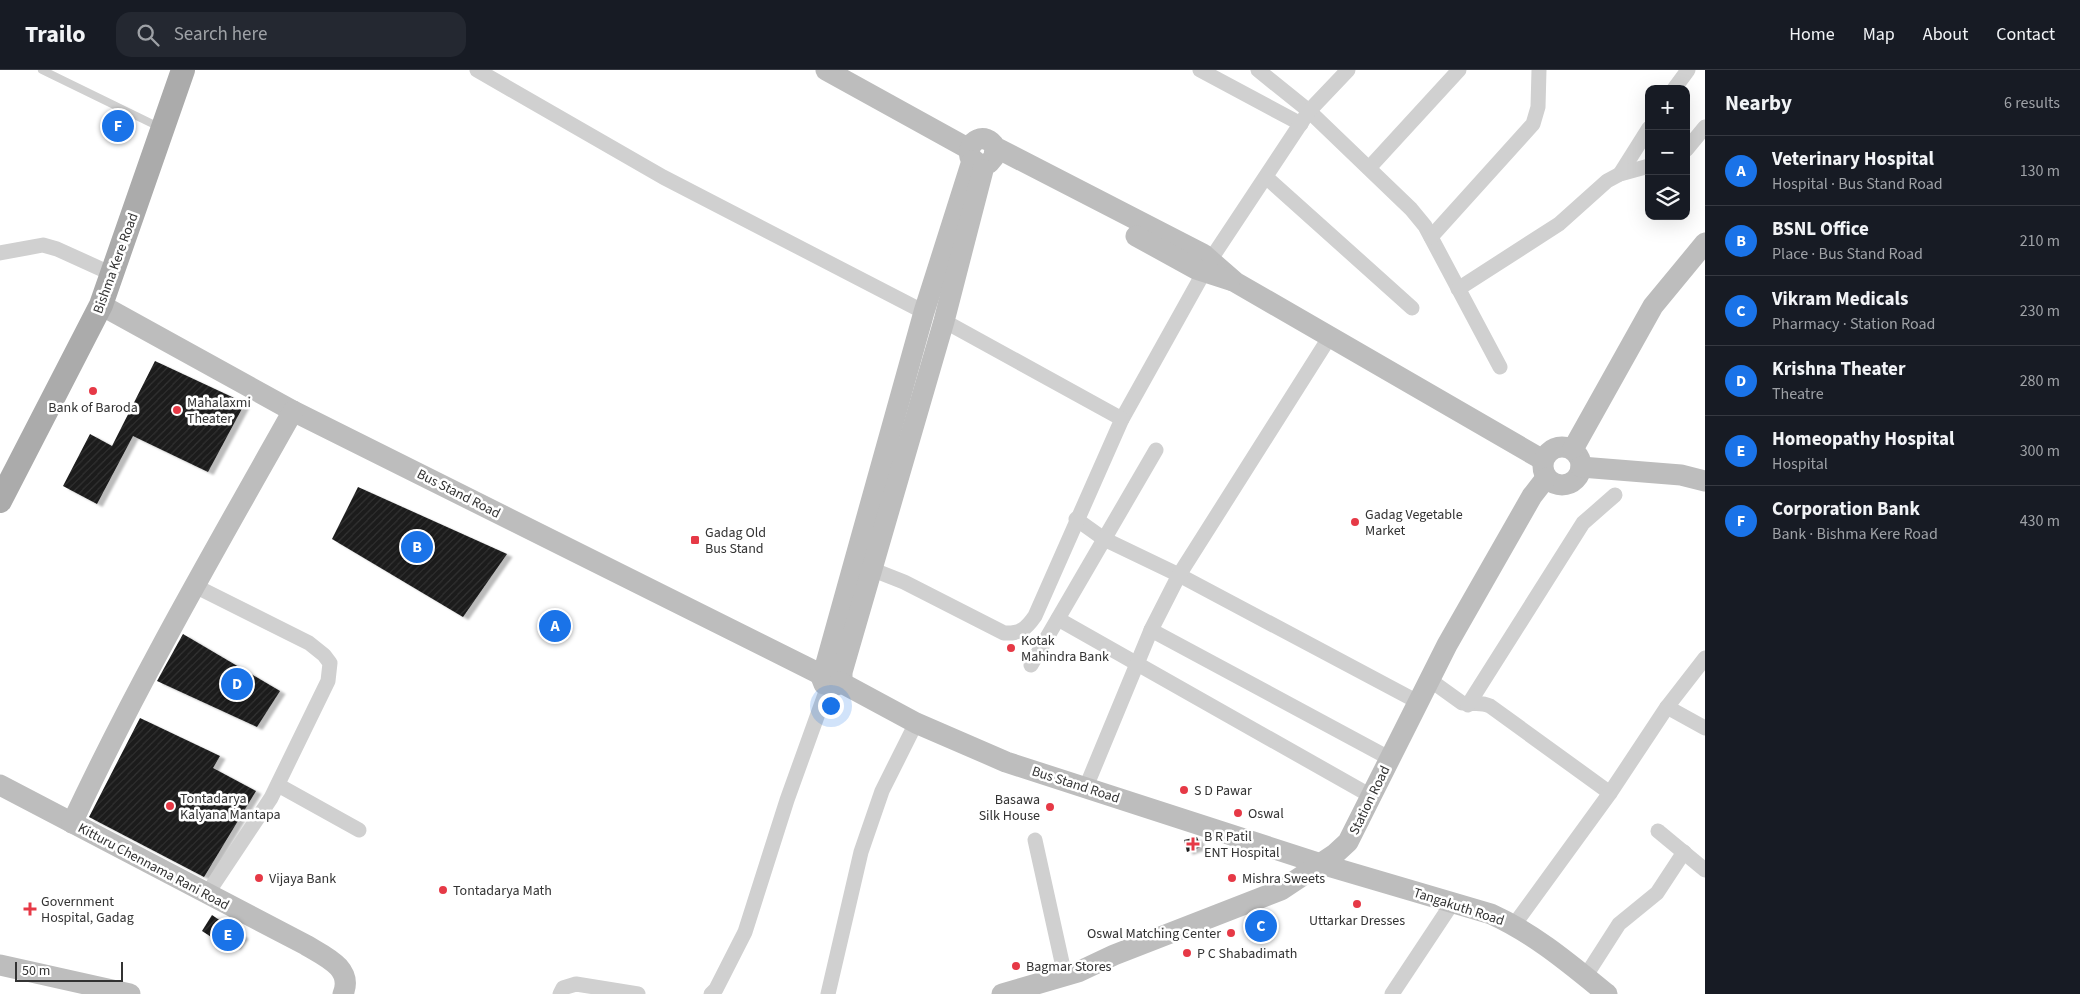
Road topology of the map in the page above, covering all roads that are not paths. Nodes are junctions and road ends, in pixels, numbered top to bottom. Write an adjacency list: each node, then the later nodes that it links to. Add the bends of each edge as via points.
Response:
1 (42, 70): 15 (lane)
2 (183, 70): 15 (main road, Bishma Kere Road)
3 (477, 70): 31 (street, via 663,177)
4 (826, 70): 18 (street)
5 (849, 70): 18 (street)
6 (1200, 70): 13 (street)
7 (1258, 70): 13 (street)
8 (1348, 70): 13 (street)
9 (1459, 70): 20 (street)
10 (1539, 70): 23 (street, via 1538,107 1533,124)
11 (1688, 70): 12 (street)
12 (1677, 85)
13 (1305, 118): 20 (street); 22 (street)
14 (1705, 126): 17 (street)
15 (163, 128): 27 (main road, Bishma Kere Road)
16 (1648, 130): 21 (street)
17 (1690, 145)
18 (982, 153): 26 (street); 31 (street); 32 (street)
19 (1645, 167): 21 (street)
20 (1370, 168): 23 (street, via 1411,209)
21 (1620, 174): 28 (street, via 1607,181 1559,224)
22 (1266, 178): 26 (street); 30 (street)
23 (1431, 237): 28 (street)
24 (1705, 243): 38 (street, via 1653,306)
25 (0, 253): 27 (street, via 43,245)
26 (1208, 266): 33 (street); 36 (street)
27 (112, 274): 29 (main road, Bishma Kere Road)
28 (1458, 289): 34 (street)
29 (101, 305): 35 (street, Bus Stand Road); 42 (main road, Bishma Kere Road)
30 (1412, 308)
31 (924, 312): 53 (street)
32 (944, 321): 36 (street); 45 (street)
33 (1329, 338): 39 (street, via 1459,410); 46 (street)
34 (1500, 367)
35 (293, 411): 47 (street); 53 (street, Bus Stand Road)
36 (1122, 419): 43 (street)
37 (1156, 450): 44 (street)
38 (1577, 458): 39 (street, via 1559,446 1551,449); 39 (street, via 1576,479 1564,485 1551,482); 40 (street)
39 (1544, 469): 54 (street, Station Road)
40 (1705, 482)
41 (1615, 495): 56 (street, via 1583,523)
42 (0, 501)
43 (1076, 519): 44 (street); 45 (street, via 1035,616 1027,628 1016,634 1004,634)
44 (1104, 539): 46 (street); 48 (street)
45 (872, 569): 53 (street)
46 (1179, 575): 49 (street); 55 (street)
47 (195, 586): 62 (street, via 309,643 330,663 328,681); 66 (street)
48 (1058, 619): 51 (street); 52 (street)
49 (1151, 630): 51 (street); 60 (street)
50 (1705, 658): 57 (street)
51 (1137, 664): 63 (street); 65 (street)
52 (1031, 665)
53 (831, 676): 58 (street, Bus Stand Road); 84 (street, via 745,932)
54 (1430, 680): 55 (street, Station Road); 56 (street, via 1454,699)
55 (1418, 702): 60 (street, Station Road)
56 (1468, 704): 64 (street, via 1476,702 1490,706)
57 (1667, 707): 59 (street); 64 (street)
58 (916, 723): 63 (street, Bus Stand Road, via 1006,762); 85 (street, via 882,791 861,852)
59 (1705, 728)
60 (1389, 758): 65 (street, Station Road)
61 (0, 785): 66 (street, Kitturu Chennama Rani Road)
62 (278, 785): 67 (street); 73 (street)
63 (1086, 788): 71 (street, Bus Stand Road)
64 (1610, 793): 75 (street)
65 (1370, 796): 71 (street, Station Road, via 1348,842)
66 (72, 822): 73 (street, Kitturu Chennama Rani Road)
67 (359, 830)
68 (1658, 831): 70 (street)
69 (1035, 840): 78 (street)
70 (1684, 852): 72 (street); 77 (street, via 1657,893 1619,924)
71 (1321, 864): 74 (street, Tangakuth Road); 78 (street, Station Road, via 1281,890 1114,955)
72 (1705, 870)
73 (207, 894): 81 (street, Kitturu Chennama Rani Road, via 333,962 345,978)
74 (1453, 902): 75 (street, Tangakuth Road); 87 (street)
75 (1514, 925): 77 (street, Tangakuth Road)
76 (0, 965): 80 (street)
77 (1586, 977): 88 (street, Tangakuth Road)
78 (1070, 981): 86 (street, Station Road)
79 (621, 993): 82 (street, via 576,984 563,988); 83 (street)
80 (130, 994)
81 (343, 994)
82 (560, 994)
83 (638, 994)
84 (711, 994)
85 (828, 994)
86 (1002, 994)
87 (1392, 994)
88 (1607, 994)

